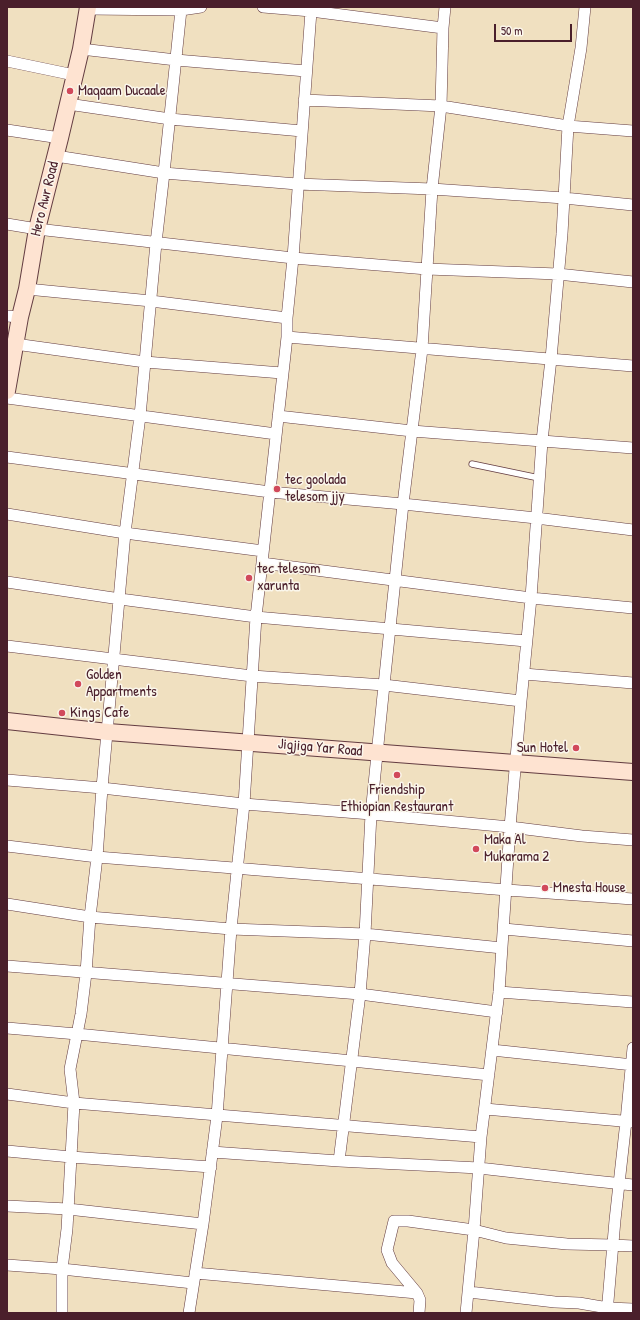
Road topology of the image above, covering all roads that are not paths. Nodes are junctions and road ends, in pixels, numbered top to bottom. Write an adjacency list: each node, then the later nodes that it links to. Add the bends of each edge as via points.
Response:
1 (201, 7): 6 (street)
2 (264, 7): 7 (street)
3 (444, 7): 8 (street)
4 (585, 7): 18 (street)
5 (88, 8): 6 (street); 9 (street, Hero Awr Road)
6 (181, 10): 10 (street)
7 (310, 11): 8 (street); 12 (street)
8 (443, 28): 16 (street)
9 (81, 49): 10 (street); 13 (street, Hero Awr Road)
10 (176, 60): 12 (street); 17 (street)
11 (7, 61): 13 (street)
12 (306, 71): 14 (street)
13 (74, 75): 15 (street, Hero Awr Road)
14 (304, 100): 16 (street); 20 (street)
15 (68, 104): 17 (street); 22 (street, Hero Awr Road)
16 (440, 106): 18 (street); 26 (street)
17 (170, 119): 20 (street); 24 (street)
18 (568, 126): 21 (street); 27 (street)
19 (7, 130): 22 (street)
20 (302, 131): 25 (street)
21 (633, 131)
22 (60, 138): 23 (street, Hero Awr Road)
23 (56, 156): 24 (street); 30 (street, Hero Awr Road)
24 (164, 173): 25 (street); 31 (street)
25 (297, 184): 26 (street); 32 (street)
26 (432, 189): 27 (street); 33 (street)
27 (564, 198): 28 (street); 34 (street)
28 (633, 204)
29 (7, 224): 30 (street)
30 (36, 229): 31 (street); 36 (street, Hero Awr Road)
31 (156, 243): 32 (street); 37 (street)
32 (293, 258): 33 (street); 39 (street)
33 (427, 269): 34 (street); 42 (street)
34 (558, 274): 35 (street); 43 (street)
35 (633, 282)
36 (27, 289): 37 (street); 38 (street, Hero Awr Road)
37 (151, 301): 39 (street); 44 (street)
38 (14, 316): 41 (street, Hero Awr Road)
39 (287, 318): 40 (street)
40 (287, 337): 42 (street); 46 (street)
41 (15, 344): 44 (street); 47 (street, Hero Awr Road)
42 (422, 349): 43 (street); 51 (street)
43 (551, 359): 45 (street); 53 (street)
44 (145, 362): 46 (street); 49 (street)
45 (633, 366)
46 (282, 374): 50 (street)
47 (7, 391)
48 (7, 398): 49 (street)
49 (140, 416): 52 (street); 57 (street)
50 (278, 416): 51 (street); 52 (street)
51 (412, 431): 53 (street); 60 (street)
52 (276, 434): 59 (street)
53 (542, 441): 54 (street); 58 (street)
54 (633, 448)
55 (7, 458): 57 (street)
56 (472, 464): 58 (lane)
57 (133, 474): 59 (street); 64 (street)
58 (539, 478): 62 (street)
59 (270, 492): 60 (street); 65 (street)
60 (403, 504): 62 (street); 67 (street)
61 (7, 514): 64 (street)
62 (536, 518): 63 (street); 69 (street)
63 (633, 530)
64 (126, 533): 65 (street); 70 (street)
65 (263, 551): 66 (street)
66 (262, 563): 67 (street); 72 (street)
67 (394, 580): 69 (street); 73 (street)
68 (7, 582): 70 (street)
69 (531, 598): 71 (street); 74 (street)
70 (120, 599): 72 (street); 76 (street)
71 (633, 608)
72 (256, 617): 73 (street); 78 (street)
73 (390, 630): 74 (street); 80 (street)
74 (526, 641): 77 (street)
75 (7, 646): 76 (street)
76 (114, 660): 78 (street); 83 (street)
77 (524, 674): 79 (street); 81 (street)
78 (252, 676): 80 (street); 84 (street)
79 (633, 683)
80 (384, 686): 81 (street); 85 (street)
81 (520, 701): 86 (street)
82 (7, 721): 83 (street, Jigjiga Yar Road)
83 (108, 732): 84 (street, Jigjiga Yar Road); 89 (street)
84 (248, 742): 85 (street, Jigjiga Yar Road); 90 (street)
85 (378, 753): 86 (street, Jigjiga Yar Road); 91 (street)
86 (516, 764): 87 (street, Jigjiga Yar Road); 92 (street)
87 (633, 772)
88 (7, 780): 89 (street)
89 (102, 788): 90 (street); 95 (street)
90 (244, 804): 91 (street); 96 (street)
91 (371, 814): 92 (street); 97 (street)
92 (510, 827): 93 (street); 98 (street)
93 (633, 840)
94 (7, 846): 95 (street)
95 (97, 857): 96 (street); 101 (street)
96 (238, 868): 97 (street); 102 (street)
97 (367, 879): 98 (street); 104 (street)
98 (507, 890): 99 (street); 103 (street)
99 (633, 899)
100 (7, 904): 101 (street)
101 (90, 917): 102 (street); 108 (street)
102 (231, 929): 104 (street); 109 (street)
103 (504, 929): 105 (street); 106 (street)
104 (365, 934): 106 (street); 111 (street)
105 (633, 941)
106 (502, 948): 110 (street)
107 (7, 966): 108 (street)
108 (86, 973): 109 (street); 115 (street)
109 (227, 983): 111 (street); 117 (street)
110 (499, 992): 112 (street); 113 (street)
111 (360, 994): 113 (street); 119 (street)
112 (633, 1002)
113 (497, 1012): 118 (street)
114 (7, 1028): 115 (street)
115 (77, 1034): 117 (street); 123 (street, via 70,1069)
116 (633, 1048): 120 (street)
117 (223, 1049): 119 (street); 125 (street)
118 (492, 1050): 120 (street); 121 (street)
119 (352, 1061): 121 (street); 127 (street)
120 (632, 1065): 126 (street)
121 (489, 1075): 124 (street)
122 (7, 1094): 123 (street)
123 (74, 1104): 125 (street); 131 (street)
124 (485, 1109): 126 (street); 128 (street)
125 (217, 1116): 127 (street); 130 (street)
126 (630, 1121): 135 (street)
127 (344, 1126): 128 (street); 132 (street)
128 (481, 1137): 134 (street)
129 (7, 1151): 131 (street)
130 (212, 1152): 132 (street); 133 (street)
131 (71, 1157): 133 (street); 138 (street)
132 (339, 1161): 134 (street)
133 (211, 1167): 139 (street)
134 (479, 1168): 135 (street); 140 (street)
135 (619, 1184): 136 (street); 141 (street)
136 (633, 1185)
137 (7, 1206): 138 (street)
138 (68, 1209): 139 (street); 144 (street)
139 (203, 1224): 145 (street)
140 (474, 1230): 141 (street, via 506,1238 567,1244); 146 (street); 147 (street, via 408,1221 394,1222 386,1250 392,1264)
141 (613, 1245): 142 (street); 149 (street)
142 (633, 1246)
143 (7, 1265): 144 (street)
144 (62, 1269): 145 (street); 150 (street)
145 (194, 1278): 147 (street); 151 (street)
146 (469, 1292): 149 (street, via 579,1303); 153 (street)
147 (417, 1293): 152 (street, via 420,1300)
148 (633, 1309): 149 (street)
149 (607, 1310)
150 (62, 1313)
151 (189, 1313)
152 (419, 1313)
153 (466, 1313)

